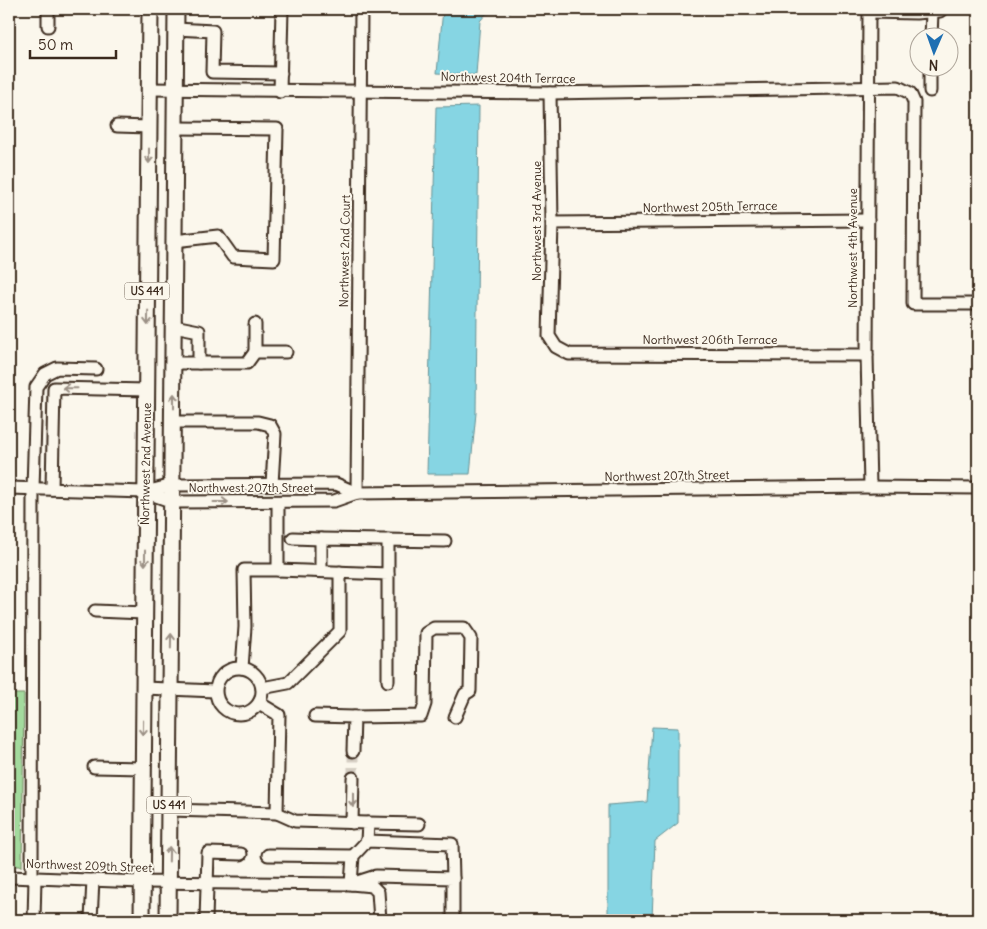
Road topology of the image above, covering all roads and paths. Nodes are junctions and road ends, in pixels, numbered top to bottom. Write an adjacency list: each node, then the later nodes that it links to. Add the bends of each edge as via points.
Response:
1 (48, 9): 8 (street)
2 (150, 9): 14 (main road, Northwest 2nd Avenue / US 441)
3 (176, 9): 10 (main road, US 441)
4 (282, 9): 11 (street)
5 (361, 9): 18 (street, Northwest 2nd Court)
6 (937, 10): 7 (street); 9 (street)
7 (869, 11): 13 (street, Northwest 4th Avenue)
8 (48, 26)
9 (933, 28)
10 (176, 29): 11 (street, via 213,32 212,72); 15 (main road, US 441)
11 (281, 73): 17 (street)
12 (930, 78): 16 (street)
13 (867, 88): 19 (street, Northwest 204th Terrace); 23 (street, Northwest 4th Avenue); 26 (street, Northwest 204th Terrace, via 898,87 910,93 914,102 913,304)
14 (149, 90): 15 (street, Northwest 204th Terrace); 21 (main road, Northwest 2nd Avenue / US 441)
15 (176, 90): 17 (street, Northwest 204th Terrace); 22 (main road, US 441)
16 (930, 90)
17 (280, 92): 18 (street, Northwest 204th Terrace)
18 (361, 92): 19 (street, Northwest 204th Terrace); 46 (street, Northwest 2nd Court)
19 (550, 94): 24 (street, Northwest 3rd Avenue)
20 (117, 126): 21 (street)
21 (149, 127): 36 (main road, Northwest 2nd Avenue / US 441, one-way to 36)
22 (176, 128): 25 (main road, US 441); 25 (street, via 277,129 274,259 234,257 218,236)
23 (868, 220): 24 (street, Northwest 205th Terrace); 32 (street, Northwest 4th Avenue)
24 (552, 223): 29 (street, Northwest 3rd Avenue, via 550,336)
25 (174, 241): 28 (main road, US 441)
26 (978, 304)
27 (255, 324): 30 (street)
28 (174, 326): 33 (main road, US 441); 34 (street, via 199,331)
29 (556, 347): 32 (street, Northwest 206th Terrace, via 568,354)
30 (255, 352): 31 (street); 34 (street, via 248,363)
31 (286, 352)
32 (867, 355): 41 (street, Northwest 4th Avenue)
33 (174, 363): 34 (street); 37 (main road, US 441, one-way to 33)
34 (199, 363)
35 (96, 369): 43 (street, via 57,368 45,374 36,387)
36 (147, 390): 44 (street, one-way to 44, via 54,388); 45 (main road, Northwest 2nd Avenue / US 441)
37 (173, 422): 38 (main road, US 441); 39 (street, via 258,422 270,425 275,434)
38 (173, 484): 39 (street, Northwest 207th Street); 45 (street, Northwest 207th Street); 47 (main road, US 441)
39 (272, 484): 46 (street, Northwest 207th Street, via 336,484)
40 (9, 488): 43 (street, Northwest 207th Street)
41 (870, 488): 42 (street, Northwest 207th Street); 46 (street, Northwest 207th Street)
42 (978, 488)
43 (33, 489): 44 (street, Northwest 207th Street); 83 (street)
44 (52, 489): 45 (street, Northwest 207th Street)
45 (145, 492): 47 (street, Northwest 207th Street); 58 (main road, Northwest 2nd Avenue / US 441, one-way to 58)
46 (357, 493): 48 (street, Northwest 207th Street, via 334,502)
47 (172, 502): 48 (street, Northwest 207th Street, one-way to 48); 63 (main road, US 441, one-way to 47)
48 (278, 502): 53 (street)
49 (293, 538): 50 (street)
50 (321, 539): 51 (street); 54 (street)
51 (388, 540): 52 (street); 56 (street)
52 (445, 541)
53 (278, 570): 54 (street); 59 (street, via 244,570)
54 (320, 572): 55 (street)
55 (340, 572): 56 (street); 62 (street, via 340,631 288,683)
56 (388, 574): 60 (street)
57 (95, 612): 58 (street)
58 (144, 613): 61 (main road, Northwest 2nd Avenue / US 441)
59 (242, 668): 62 (street, via 256,675); 64 (street, via 228,670 222,675 217,681)
60 (388, 681)
61 (144, 688): 63 (street); 71 (main road, Northwest 2nd Avenue / US 441, one-way to 71)
62 (262, 688): 65 (street)
63 (170, 690): 64 (street); 73 (main road, US 441)
64 (216, 691): 65 (street, via 219,704 231,714 247,713)
65 (259, 703): 74 (street, via 279,715)
66 (315, 716): 67 (street)
67 (354, 717): 68 (street, via 421,716 425,704 426,633 434,628 464,628 471,638 470,691 465,694); 69 (street)
68 (455, 717)
69 (353, 750)
70 (94, 767): 71 (street)
71 (143, 768): 86 (main road, Northwest 2nd Avenue / US 441)
72 (353, 778): 75 (street, one-way to 75)
73 (169, 810): 74 (street); 87 (main road, US 441, one-way to 73)
74 (277, 813): 75 (street, via 295,821)
75 (352, 823): 76 (street)
76 (368, 823): 77 (street); 78 (street)
77 (419, 824)
78 (368, 842): 81 (street); 84 (street, via 452,844)
79 (241, 854): 88 (street, via 208,853)
80 (268, 855): 81 (street)
81 (352, 856): 89 (street)
82 (9, 878): 83 (street, Northwest 209th Street)
83 (33, 878): 85 (street, Northwest 209th Street); 90 (street)
84 (453, 878): 89 (street, via 376,876); 96 (street)
85 (93, 880): 86 (street, Northwest 209th Street); 91 (street)
86 (142, 882): 87 (street, Northwest 209th Street); 92 (main road, Northwest 2nd Avenue / US 441)
87 (168, 882): 88 (street, Northwest 209th Street); 93 (main road, US 441)
88 (206, 882): 89 (street, Northwest 209th Street); 94 (street)
89 (351, 884): 95 (street, via 372,886 378,892)
90 (34, 920)
91 (91, 920)
92 (142, 920)
93 (168, 920)
94 (206, 920)
95 (380, 920)
96 (453, 920)

